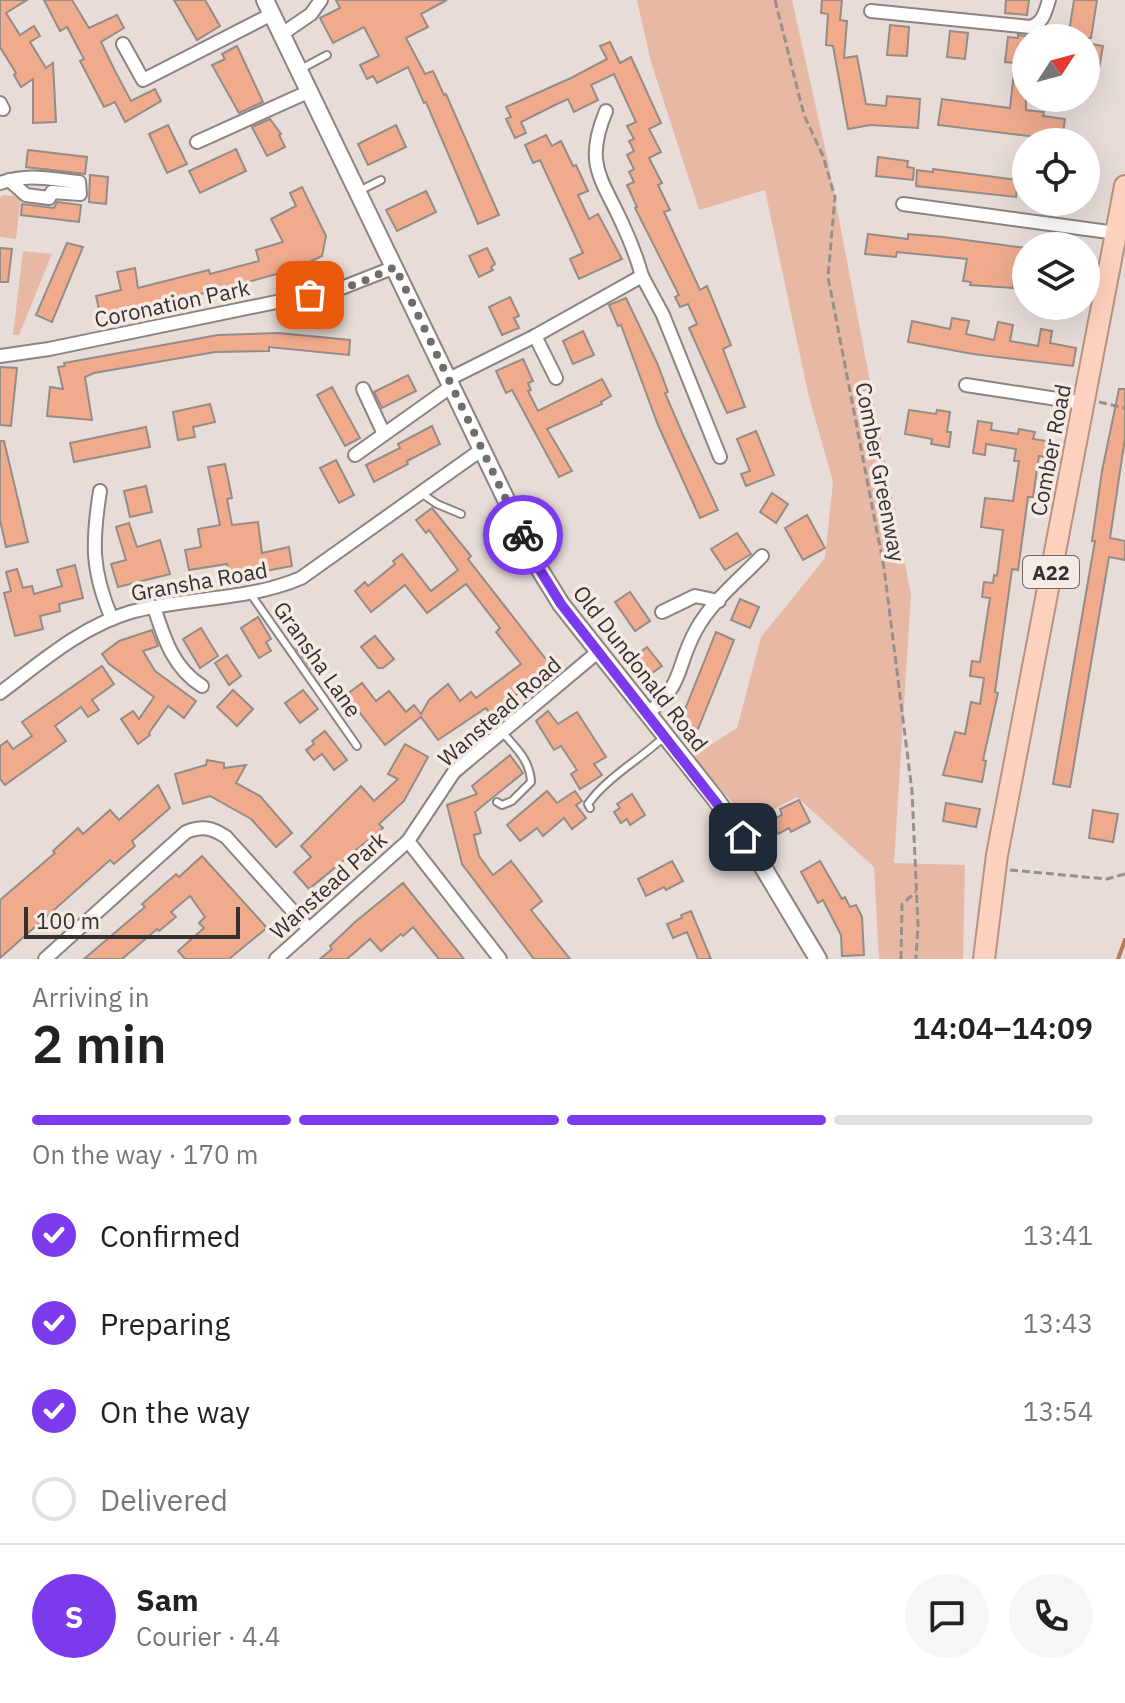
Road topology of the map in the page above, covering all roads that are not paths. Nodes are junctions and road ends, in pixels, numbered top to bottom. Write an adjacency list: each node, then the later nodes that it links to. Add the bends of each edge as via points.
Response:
1 (321, 0): 5 (street)
2 (1049, 0): 4 (street, via 1038,25 1030,27)
3 (269, 7): 5 (street, Old Dundonald Road); 6 (street, via 143,80)
4 (871, 11)
5 (282, 34): 8 (street, Old Dundonald Road)
6 (123, 44)
7 (327, 55): 8 (lane)
8 (299, 70): 9 (street, Old Dundonald Road)
9 (310, 91): 11 (street); 15 (street, Old Dundonald Road)
10 (606, 111): 19 (street, via 598,132 596,169)
11 (197, 142)
12 (381, 180): 15 (lane)
13 (5, 182): 13 (street, via 22,176 79,182 80,194 26,195)
14 (1125, 186): 17 (highway, Comber Road / A22)
15 (358, 191): 18 (street, Old Dundonald Road)
16 (903, 204): 17 (street)
17 (1116, 233): 26 (highway, Comber Road / A22)
18 (395, 267): 21 (street, Coronation Park, via 339,289); 23 (street, Old Dundonald Road)
19 (642, 276): 20 (street); 30 (street)
20 (535, 336): 22 (street); 23 (street)
21 (0, 356)
22 (556, 378)
23 (451, 382): 27 (street); 28 (street, Old Dundonald Road)
24 (966, 385): 26 (street)
25 (363, 389): 27 (street)
26 (1083, 401): 55 (highway, Comber Road / A22, via 994,869)
27 (384, 434): 29 (street)
28 (481, 450): 32 (street, Gransha Road); 40 (street, Old Dundonald Road, via 540,570)
29 (355, 455)
30 (720, 457)
31 (100, 491): 39 (street, via 94,559)
32 (421, 493): 33 (lane); 35 (street, Gransha Road, via 301,578)
33 (461, 514)
34 (762, 556): 36 (street)
35 (250, 593): 37 (street, Gransha Road); 46 (lane, Gransha Lane)
36 (719, 601): 38 (street, via 695,596); 43 (street, via 696,630 676,684)
37 (154, 607): 39 (street, Gransha Road); 41 (street, via 178,665)
38 (662, 612)
39 (112, 619): 42 (street, Gransha Road, via 68,642)
40 (599, 651): 43 (street, Old Dundonald Road); 44 (street, Wanstead Road)
41 (202, 686)
42 (0, 693)
43 (647, 714): 45 (street, Old Dundonald Road)
44 (502, 732): 47 (lane, via 521,753 531,782 512,801); 49 (street, Wanstead Road, via 454,772)
45 (665, 736): 48 (lane, via 595,793); 54 (street, Old Dundonald Road, via 757,857)
46 (357, 746)
47 (497, 802)
48 (590, 808)
49 (408, 841): 50 (street, Wanstead Park); 53 (street)
50 (308, 928): 51 (street, via 226,837 200,827 186,832); 52 (street, Wanstead Park)
51 (45, 959)
52 (276, 959)
53 (500, 959)
54 (818, 959)
55 (984, 959)

